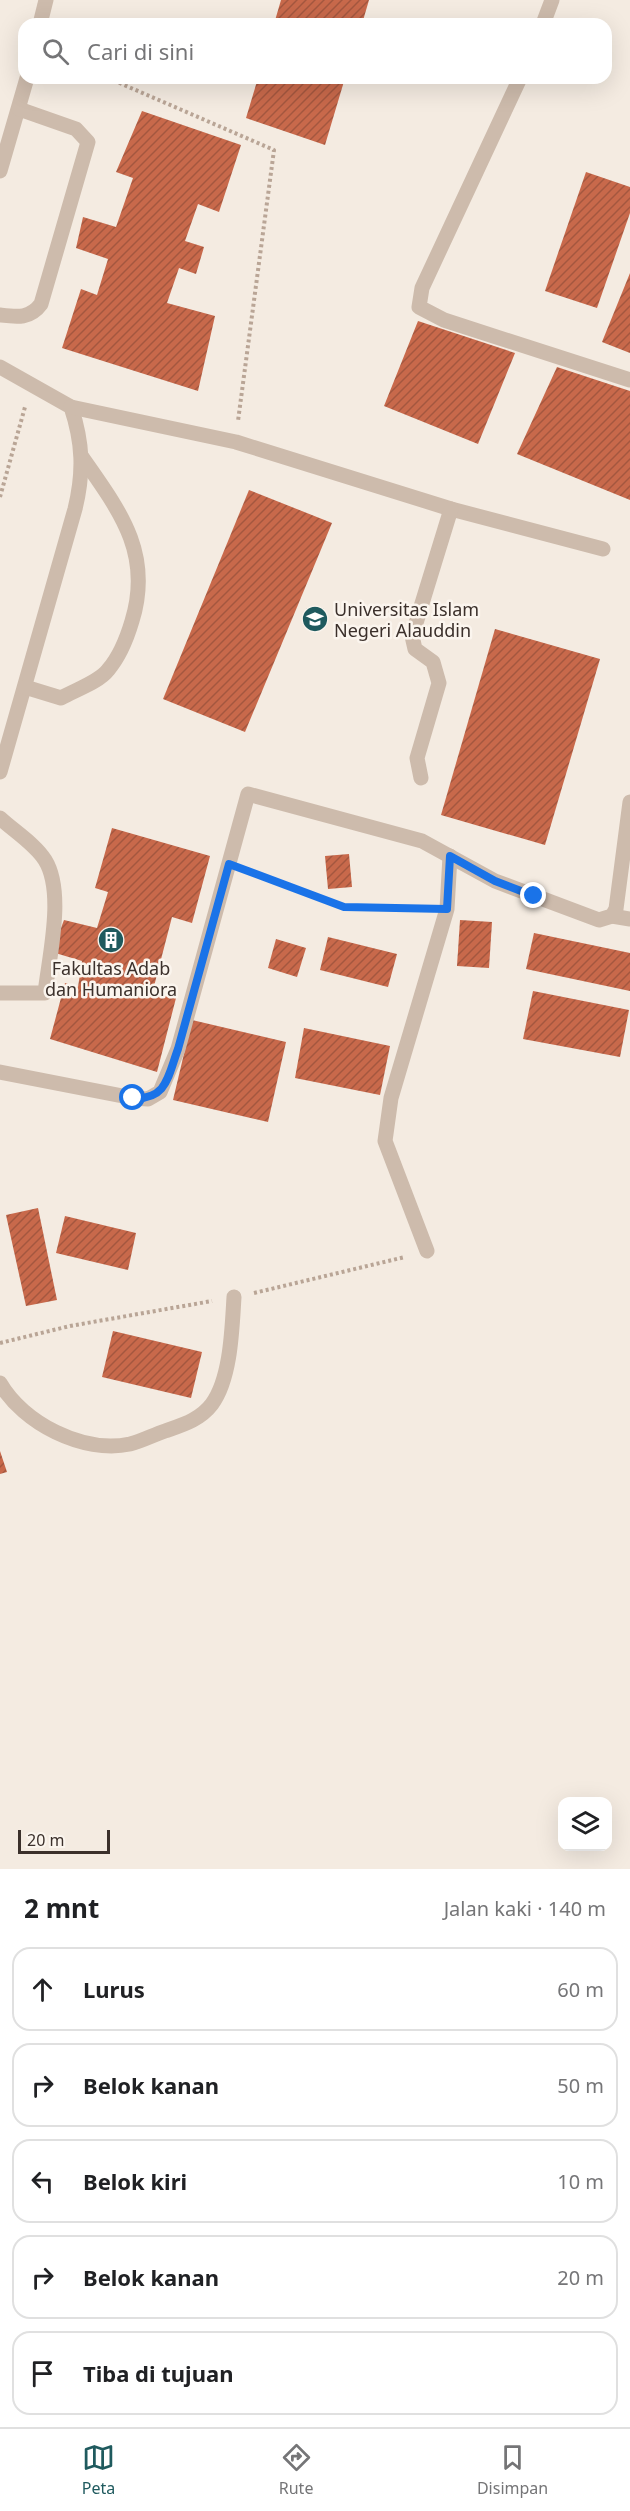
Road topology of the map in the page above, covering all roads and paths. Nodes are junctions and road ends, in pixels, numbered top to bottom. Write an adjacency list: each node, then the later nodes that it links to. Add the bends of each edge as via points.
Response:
1 (46, 0): 3 (street)
2 (552, 0): 4 (street)
3 (42, 18)
4 (545, 18)
5 (25, 84): 8 (street)
6 (122, 84): 15 (path, via 274,150)
7 (517, 84): 12 (street, via 422,288 419,307 431,316)
8 (19, 109): 9 (street); 10 (street, via 76,129 88,142 40,304 34,313 19,317)
9 (0, 171)
10 (0, 315)
11 (0, 367): 13 (street)
12 (630, 380)
13 (32, 383): 14 (street); 17 (path)
14 (71, 407): 15 (street); 16 (street, via 80,434)
15 (236, 442): 18 (street)
16 (82, 458): 20 (street, via 75,509); 20 (street, via 120,511 136,547 139,581 135,613 126,641 107,672 61,698)
17 (0, 497)
18 (451, 509): 19 (street); 22 (street, via 412,636 415,649 433,662 439,683 417,758)
19 (603, 549)
20 (25, 687): 21 (street)
21 (0, 772)
22 (421, 778)
23 (630, 802): 28 (street)
24 (0, 818): 30 (street, via 44,858 50,870 54,906 45,993)
25 (450, 856): 26 (street, via 422,841 388,830 248,794); 27 (street); 28 (street, via 495,881 573,912 599,920)
26 (229, 864): 27 (path, via 344,907); 31 (street, via 178,1049 160,1092 147,1098 133,1098)
27 (447, 909): 32 (street, via 392,1098 385,1141)
28 (612, 916): 29 (street)
29 (630, 919)
30 (0, 993)
31 (0, 1072)
32 (427, 1251)
33 (234, 1297): 34 (street, via 232,1338 221,1383 212,1404 194,1421 129,1444 96,1445 65,1436 42,1423 10,1401)
34 (0, 1383)

